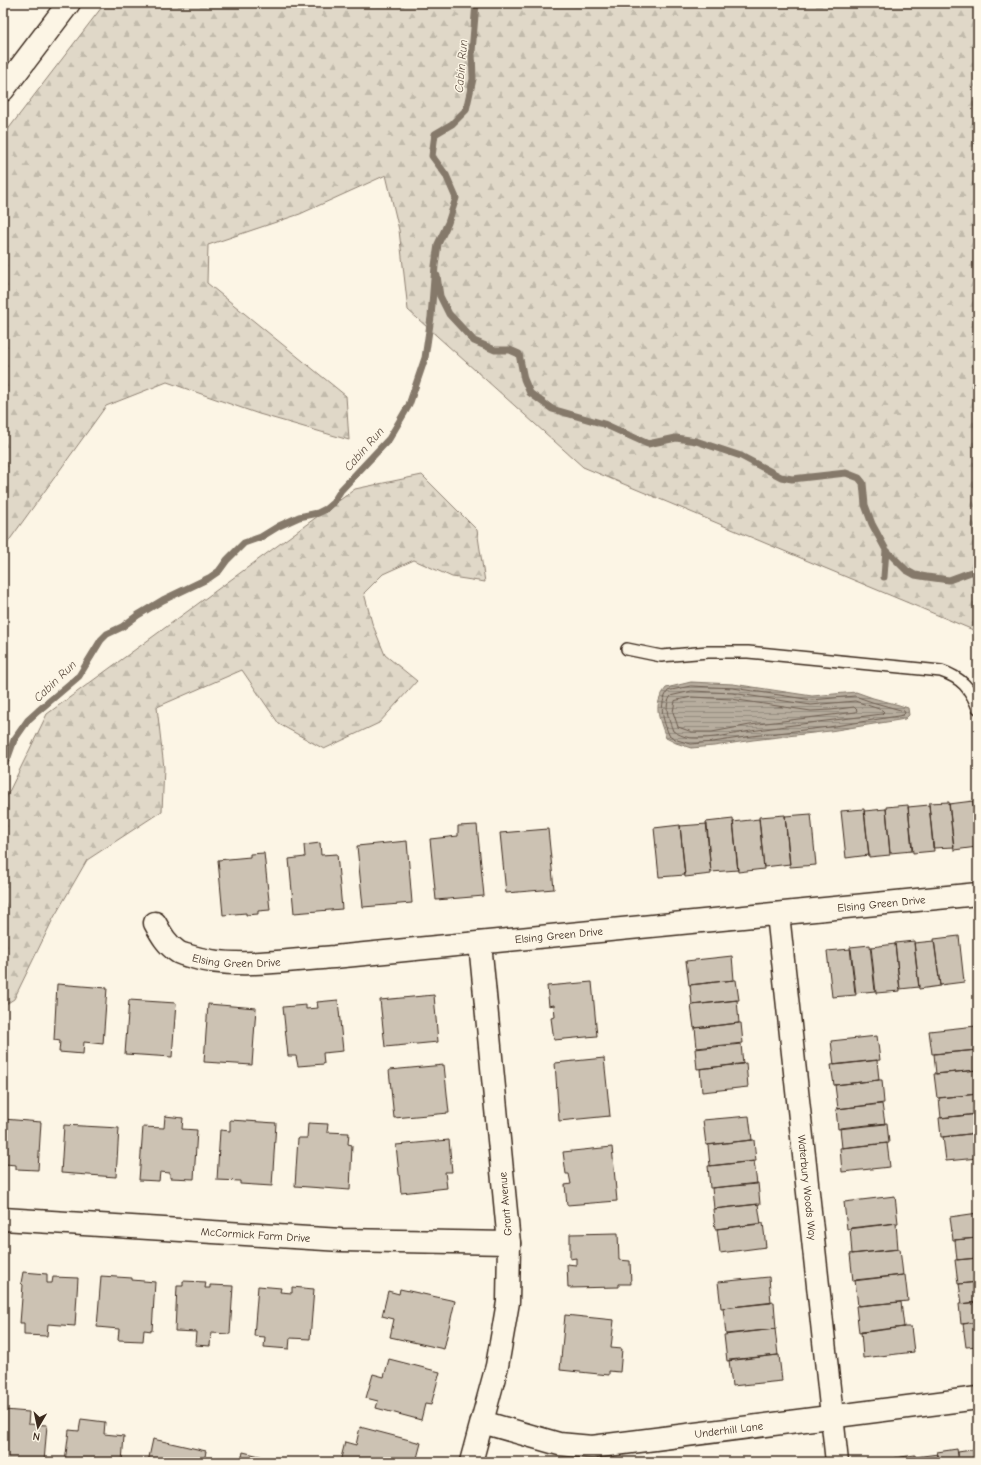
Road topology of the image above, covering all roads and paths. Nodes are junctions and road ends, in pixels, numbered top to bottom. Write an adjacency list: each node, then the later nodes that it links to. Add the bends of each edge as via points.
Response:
1 (69, 3): 2 (main road)
2 (3, 90)
3 (627, 649): 4 (lane, via 661,656 748,652 941,671 963,682 974,697)
4 (978, 708)
5 (978, 894): 6 (main road, Elsing Green Drive)
6 (778, 914): 8 (main road, Elsing Green Drive); 12 (main road, Waterbury Woods Way)
7 (155, 923): 8 (main road, Elsing Green Drive, via 165,941 178,952 221,962 249,963 334,957)
8 (480, 943): 10 (main road, Grant Avenue)
9 (3, 1219): 10 (main road, McCormick Farm Drive, via 341,1240)
10 (509, 1243): 13 (main road, Grant Avenue, via 508,1302 497,1366)
11 (978, 1398): 12 (main road, Underhill Lane)
12 (831, 1417): 13 (main road, Underhill Lane, via 592,1447 559,1444); 15 (main road, Waterbury Woods Way)
13 (482, 1422): 14 (main road, Grant Avenue)
14 (471, 1462)
15 (836, 1462)

